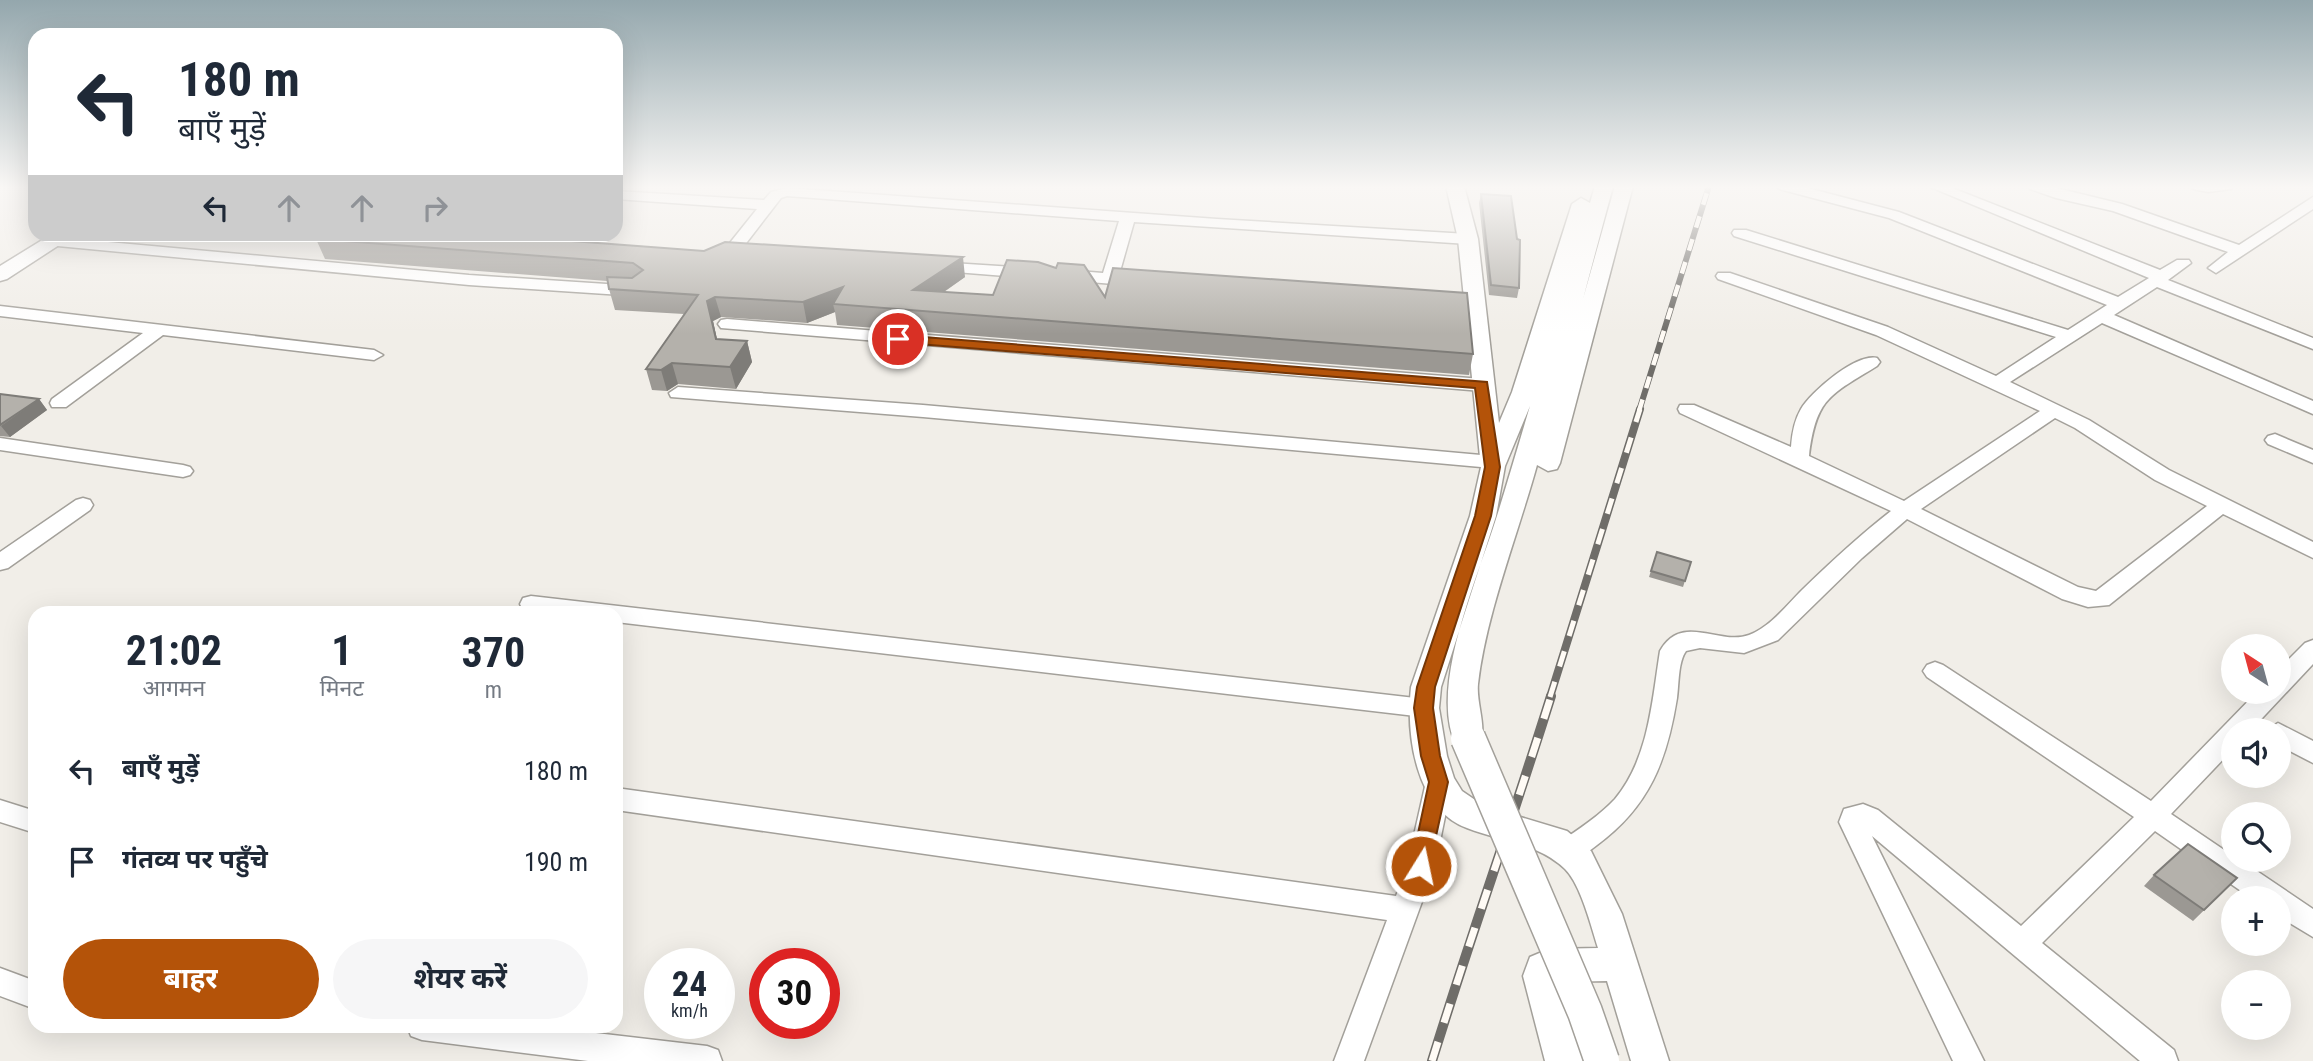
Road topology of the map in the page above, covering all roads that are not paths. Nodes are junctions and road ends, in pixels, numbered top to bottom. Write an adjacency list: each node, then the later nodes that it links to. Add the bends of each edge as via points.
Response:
1 (744, 236): 17 (street)
2 (1123, 236): 25 (street)
3 (1414, 236): 13 (street)
4 (1467, 236): 13 (street)
5 (1572, 236): 50 (street, via 1524,392)
6 (1590, 236): 87 (street, bridge, via 1467,655 1462,697 1468,738)
7 (1610, 236): 49 (street)
8 (1748, 236): 34 (street)
9 (1951, 236): 29 (street)
10 (2054, 236): 26 (street)
11 (2197, 236): 16 (street)
12 (2263, 236): 16 (street)
13 (1468, 239): 39 (street, via 1470,306)
14 (54, 242): 23 (street)
15 (99, 242): 28 (street, via 469,280)
16 (2240, 251): 22 (street)
17 (731, 252): 18 (street); 20 (street, via 716,262)
18 (758, 254)
19 (2183, 263): 26 (street)
20 (702, 264)
21 (916, 265): 25 (street)
22 (2216, 268)
23 (0, 275)
24 (1724, 276): 38 (street, via 1882,331)
25 (1110, 278): 27 (street)
26 (2159, 279): 29 (street); 35 (street)
27 (1151, 282)
28 (639, 291)
29 (2120, 304): 31 (street)
30 (0, 311): 33 (street)
31 (2102, 316): 34 (street); 42 (street)
32 (727, 324): 39 (street)
33 (160, 329): 36 (street); 41 (street)
34 (2070, 336): 38 (street)
35 (2313, 344)
36 (374, 355)
37 (1871, 362): 48 (street, via 1812,405 1804,421)
38 (1997, 383): 44 (street)
39 (1482, 385): 50 (street)
40 (678, 393): 50 (street, via 923,411)
41 (59, 403)
42 (2313, 408)
43 (1687, 409): 48 (street)
44 (2055, 411): 53 (street); 54 (street)
45 (2275, 440): 47 (street)
46 (0, 444): 51 (street)
47 (2313, 457)
48 (1799, 458): 54 (street)
49 (1548, 463)
50 (1492, 465): 64 (street, via 1483,516 1430,670)
51 (183, 471)
52 (83, 505): 56 (street)
53 (2221, 505): 54 (street, via 2101,599 2070,593); 55 (street)
54 (1907, 509): 74 (street, via 1770,634 1754,643 1685,639 1677,644 1646,775 1624,806)
55 (2313, 551)
56 (0, 563)
57 (531, 604): 58 (street)
58 (549, 606)
59 (623, 615): 64 (street)
60 (2313, 649): 62 (street)
61 (1935, 671): 72 (street)
62 (2291, 672)
63 (2261, 704): 65 (street)
64 (1423, 708): 69 (street)
65 (2248, 718)
66 (2291, 740): 68 (street)
67 (2221, 746): 72 (street)
68 (2313, 753)
69 (1438, 782): 74 (street, via 1451,800 1474,817 1555,841); 76 (street, via 1421,866)
70 (623, 800): 76 (street)
71 (0, 811): 73 (street)
72 (2153, 816): 75 (street); 79 (street)
73 (28, 820)
74 (1569, 850): 80 (street, via 1593,885)
75 (2256, 886)
76 (1406, 910): 85 (street)
77 (2291, 910): 78 (street)
78 (2313, 924)
79 (2022, 944): 89 (street, via 1869,818 1853,817); 90 (street)
80 (1621, 964): 86 (street, via 1543,969 1541,976); 88 (street)
81 (0, 982): 82 (street)
82 (28, 992)
83 (479, 1033): 84 (street)
84 (707, 1061)
85 (1349, 1061)
86 (1564, 1061)
87 (1602, 1061)
88 (1650, 1061)
89 (1969, 1061)
90 (2163, 1061)

